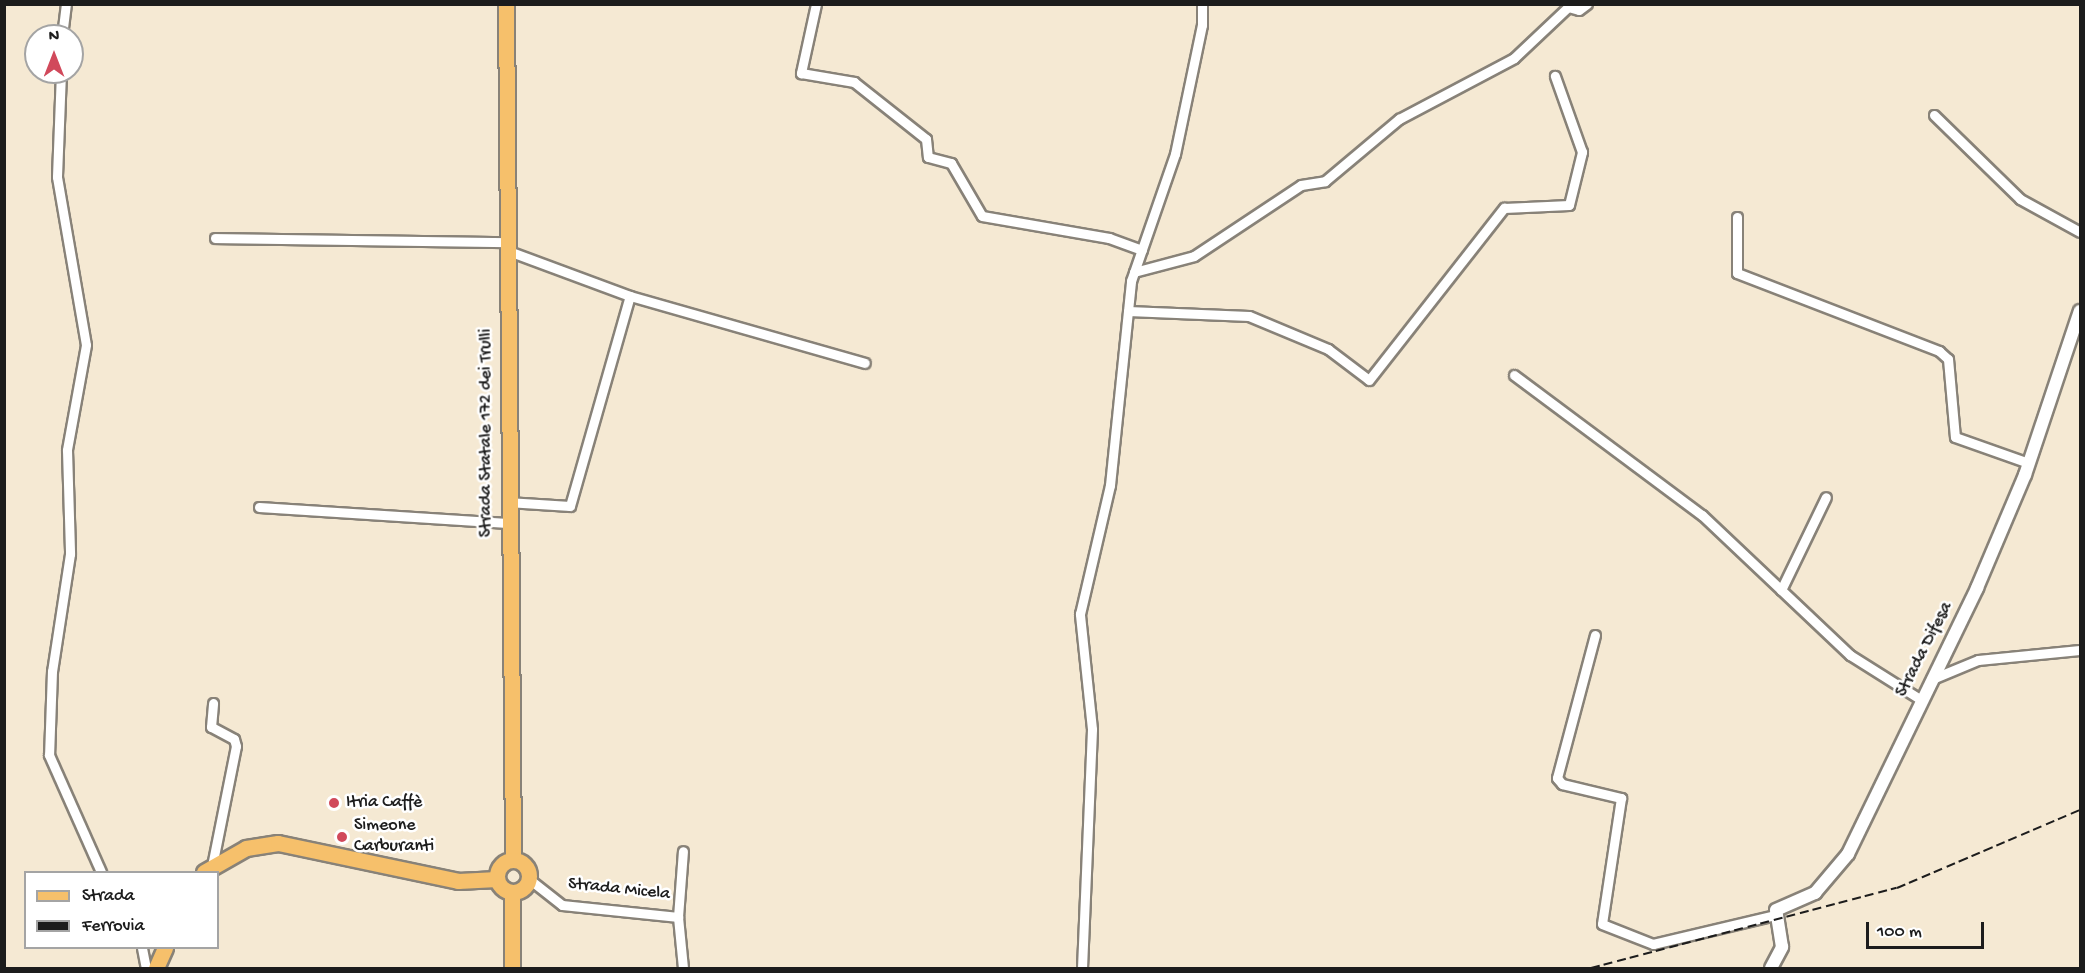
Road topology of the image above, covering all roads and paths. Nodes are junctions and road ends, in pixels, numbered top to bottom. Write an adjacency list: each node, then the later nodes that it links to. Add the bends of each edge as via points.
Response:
1 (66, 4): 6 (street)
2 (506, 4): 13 (main road, Strada Statale 172 dei Trulli)
3 (816, 4): 14 (street, via 801,73 854,82 926,139 928,157 951,164 982,216 1109,238)
4 (1202, 4): 14 (street, via 1175,154)
5 (1587, 4): 15 (street, via 1579,10 1568,8 1514,58 1399,119 1325,181 1301,185 1194,256)
6 (64, 24)
7 (1555, 76): 17 (street, via 1582,152 1569,205 1504,208 1369,380 1328,349 1249,316)
8 (61, 84): 37 (street, via 57,177 86,345 67,450 70,554 52,671 49,755)
9 (1934, 115): 11 (street, via 2020,199)
10 (1737, 217): 21 (street, via 1737,273 1940,351 1948,359 1955,437)
11 (2080, 232)
12 (215, 238): 13 (street)
13 (506, 246): 16 (street); 23 (main road, Strada Statale 172 dei Trulli)
14 (1142, 250): 15 (street)
15 (1134, 272): 17 (street)
16 (630, 296): 19 (street); 23 (street, via 570,506)
17 (1128, 311): 49 (street, via 1110,485 1080,614 1092,729)
18 (2080, 311): 21 (street, Strada Difesa)
19 (865, 363)
20 (1514, 375): 26 (street, via 1702,515)
21 (2029, 463): 29 (street, Strada Difesa, via 1977,588)
22 (1826, 497): 26 (street)
23 (507, 502): 25 (main road, Strada Statale 172 dei Trulli)
24 (259, 507): 25 (street)
25 (507, 523): 35 (main road, Strada Statale 172 dei Trulli)
26 (1781, 590): 32 (street, via 1850,655)
27 (1595, 635): 41 (street, via 1557,778 1562,784 1621,798 1602,924 1653,945)
28 (2080, 650): 30 (street)
29 (1942, 653): 30 (street); 31 (street, Strada Difesa)
30 (1962, 663): 31 (street)
31 (1929, 680): 32 (street, Strada Difesa)
32 (1920, 699): 41 (street, Strada Difesa, via 1848,854 1815,893 1777,908)
33 (213, 703): 36 (street, via 212,727 234,739 236,746)
34 (683, 851): 42 (street, Strada Micela)
35 (513, 861): 38 (main road, via 501,866); 39 (main road, via 523,864)
36 (208, 869): 38 (main road, via 246,848 278,843 458,881)
37 (101, 871)
38 (497, 879): 40 (main road)
39 (529, 879): 40 (main road); 42 (street, Strada Micela, via 562,905)
40 (512, 892): 47 (main road)
41 (1775, 915): 50 (street, via 1782,947)
42 (678, 917): 48 (street, Strada Micela)
43 (142, 949): 45 (street)
44 (165, 949): 46 (main road)
45 (146, 969)
46 (156, 969)
47 (512, 969)
48 (683, 969)
49 (1082, 969)
50 (1771, 969)

